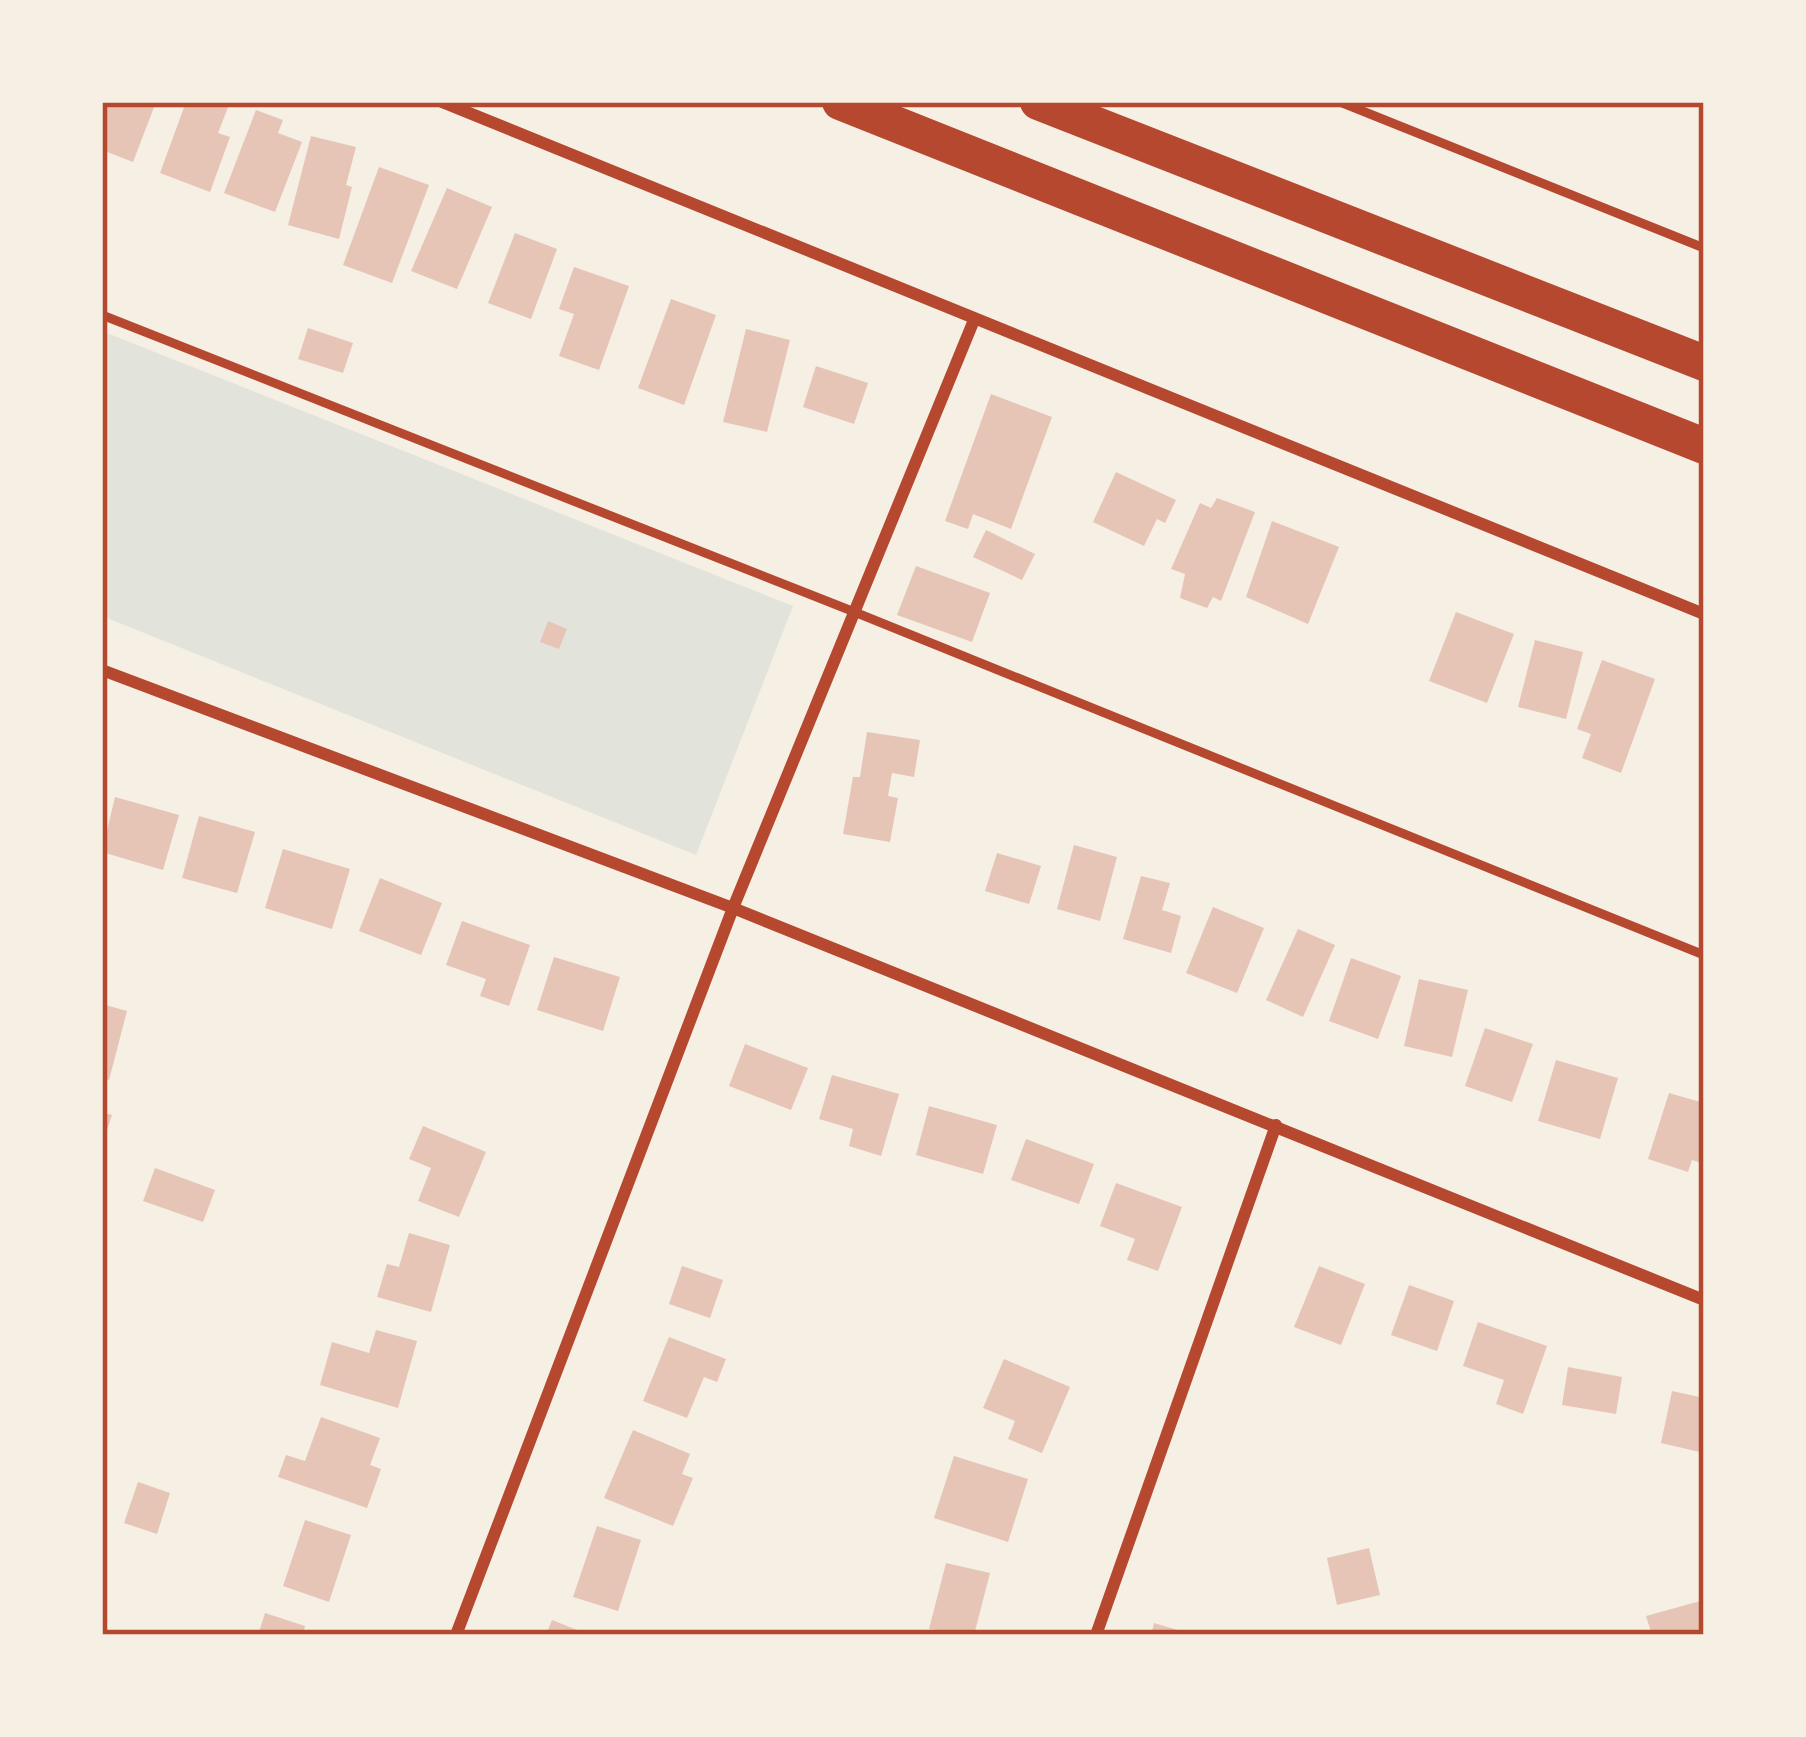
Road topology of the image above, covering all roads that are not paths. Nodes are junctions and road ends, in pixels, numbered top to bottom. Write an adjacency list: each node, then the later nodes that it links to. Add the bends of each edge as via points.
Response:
1 (442, 102): 7 (street)
2 (840, 102): 9 (highway)
3 (1038, 102): 8 (highway)
4 (1340, 102): 5 (lane)
5 (1704, 248)
6 (102, 315): 10 (lane)
7 (974, 320): 10 (street); 11 (street)
8 (1704, 363)
9 (1704, 446)
10 (852, 611): 13 (street); 14 (lane)
11 (1704, 614)
12 (102, 670): 13 (street)
13 (733, 908): 15 (street); 17 (street)
14 (1704, 955)
15 (1276, 1125): 16 (street); 18 (street)
16 (1704, 1300)
17 (456, 1635)
18 (1096, 1635)

